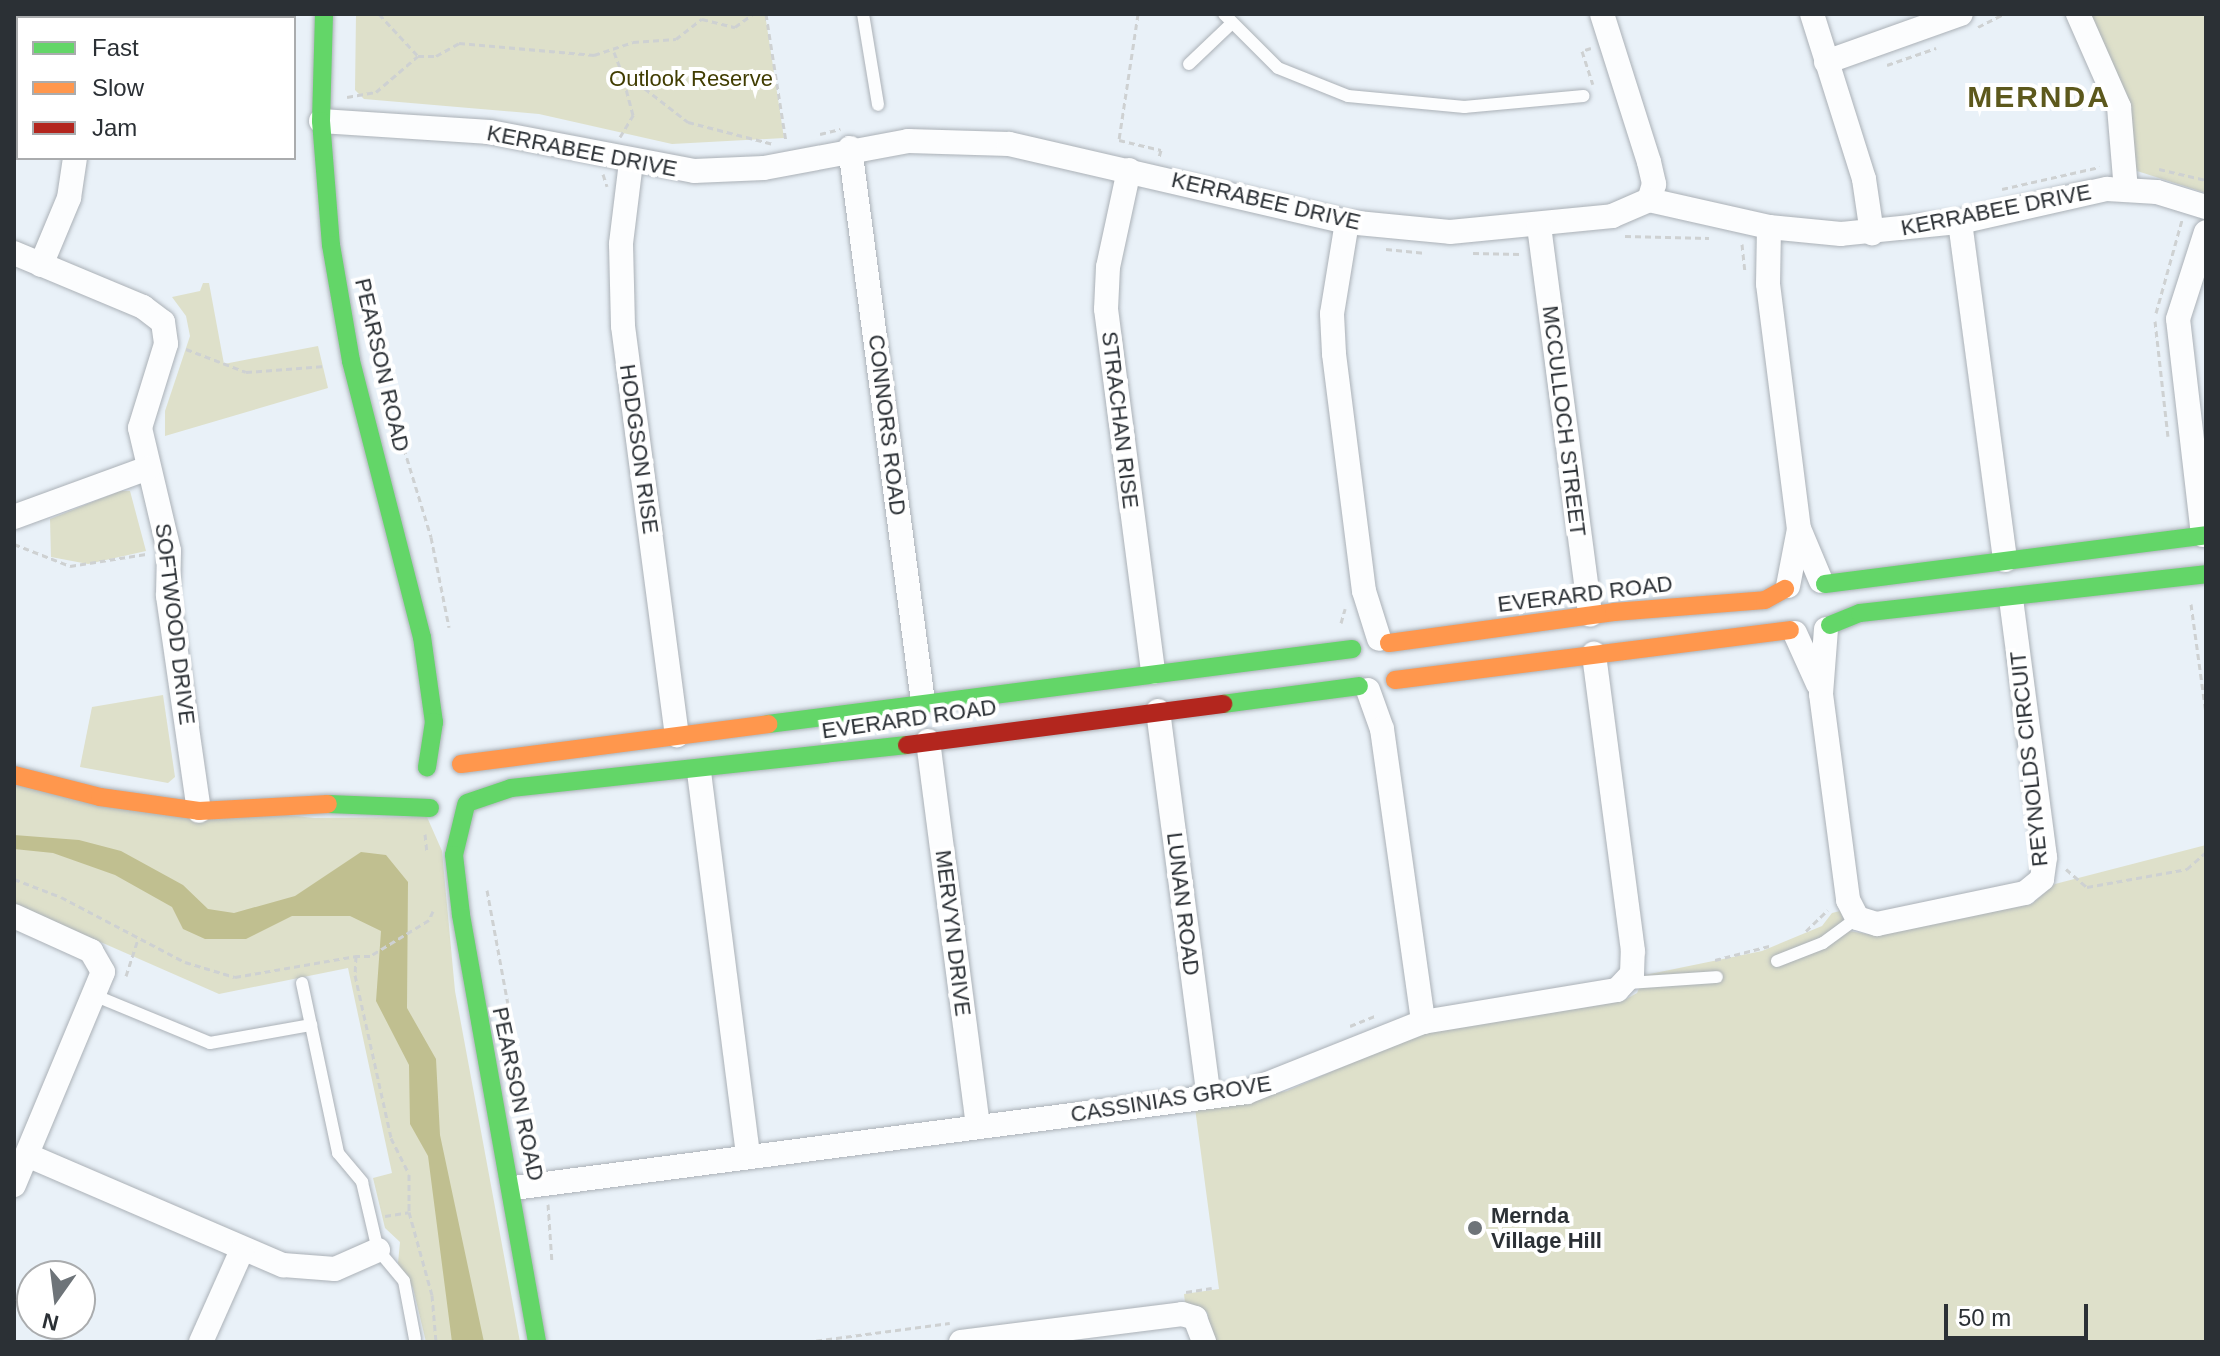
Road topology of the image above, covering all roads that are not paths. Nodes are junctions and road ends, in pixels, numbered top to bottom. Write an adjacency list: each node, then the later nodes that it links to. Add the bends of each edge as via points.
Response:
1 (324, 14): 12 (street, PEARSON ROAD)
2 (863, 14): 11 (lane)
3 (1602, 14): 18 (street, via 1649,162 1654,184)
4 (1812, 14): 8 (street)
5 (2078, 14): 17 (street, via 2119,107)
6 (1227, 19): 9 (lane); 10 (lane, via 1278,68 1348,96 1464,107)
7 (1966, 22): 8 (street)
8 (1826, 62): 23 (street, via 1864,179)
9 (1189, 64)
10 (1583, 96)
11 (878, 105)
12 (321, 121): 15 (street, KERRABEE DRIVE, via 490,132); 48 (street, PEARSON ROAD, via 331,245 351,361 410,569)
13 (850, 148): 15 (street, KERRABEE DRIVE, via 732,171); 16 (street, KERRABEE DRIVE, via 968,140 1046,149); 46 (street, CONNORS ROAD)
14 (75, 160): 27 (street, via 69,198)
15 (631, 162): 50 (street, HODGSON RISE, via 621,244 623,326)
16 (1129, 170): 20 (street, KERRABEE DRIVE); 42 (street, STRACHAN RISE, via 1108,267 1106,309)
17 (2126, 178): 19 (street, KERRABEE DRIVE); 21 (street, KERRABEE DRIVE)
18 (1649, 200): 24 (street, KERRABEE DRIVE, via 1628,213); 25 (street, KERRABEE DRIVE)
19 (2206, 207)
20 (1347, 222): 24 (street, KERRABEE DRIVE); 40 (street, via 1334,354 1354,595)
21 (1960, 222): 23 (street, KERRABEE DRIVE); 32 (street)
22 (2206, 232): 31 (street, via 2178,319)
23 (1872, 233): 25 (street, KERRABEE DRIVE)
24 (1540, 238): 37 (street, MCCULLOCH STREET)
25 (1768, 238): 30 (street)
26 (14, 253): 27 (street, SOFTWOOD DRIVE)
27 (41, 265): 28 (street, SOFTWOOD DRIVE, via 143,307 163,322 166,344 141,413)
28 (148, 468): 29 (street); 59 (street, SOFTWOOD DRIVE, via 169,551 168,596)
29 (14, 517)
30 (1799, 529): 34 (street); 35 (street)
31 (2205, 535): 32 (street)
32 (2005, 560): 34 (street)
33 (2206, 574): 36 (street)
34 (1823, 583): 35 (street, via 1803,579); 38 (street, via 1835,599)
35 (1786, 588): 37 (street, EVERARD ROAD, via 1765,600); 39 (street, via 1779,606)
36 (2011, 599): 38 (street, via 1860,613); 62 (street, REYNOLDS CIRCUIT, via 2056,869 2025,893 1877,924)
37 (1590, 615): 40 (street, EVERARD ROAD)
38 (1828, 627): 39 (street); 45 (street)
39 (1792, 631): 41 (street, EVERARD ROAD); 45 (street)
40 (1370, 643): 42 (street, EVERARD ROAD); 43 (street, via 1349,673); 43 (street, via 1400,664)
41 (1594, 654): 43 (street, EVERARD ROAD, via 1428,671); 66 (street, via 1633,951)
42 (1153, 672): 44 (street, EVERARD ROAD)
43 (1377, 686): 47 (street, EVERARD ROAD); 68 (street)
44 (1039, 687): 46 (street, EVERARD ROAD); 49 (street)
45 (1821, 694): 62 (street, via 1848,900)
46 (923, 702): 50 (street, EVERARD ROAD)
47 (1158, 711): 49 (street, EVERARD ROAD); 70 (street, LUNAN ROAD)
48 (434, 722): 52 (street, PEARSON ROAD); 53 (street, PEARSON ROAD)
49 (1044, 725): 51 (street, EVERARD ROAD)
50 (677, 735): 52 (street, EVERARD ROAD)
51 (928, 741): 54 (street, EVERARD ROAD); 71 (street, MERVYN DRIVE)
52 (460, 763): 53 (street, via 442,759); 57 (street, via 473,786)
53 (426, 768): 56 (street); 58 (street, via 419,784)
54 (699, 772): 57 (street, EVERARD ROAD, via 511,788); 73 (street)
55 (14, 775): 59 (street, via 100,797)
56 (372, 801): 58 (street); 59 (street)
57 (466, 804): 58 (street, via 450,813); 60 (street, PEARSON ROAD)
58 (431, 808): 60 (street, PEARSON ROAD)
59 (199, 811)
60 (454, 855): 75 (street, PEARSON ROAD, via 479,1033)
61 (14, 916): 67 (street, via 98,957 103,972)
62 (1857, 918): 63 (lane, via 1823,943)
63 (1777, 961)
64 (1717, 977): 66 (lane)
65 (302, 983): 69 (lane)
66 (1627, 983): 68 (street, CASSINIAS GROVE, via 1617,990)
67 (96, 996): 69 (lane, via 210,1043); 72 (street)
68 (1423, 1022): 70 (street, CASSINIAS GROVE, via 1270,1087)
69 (311, 1025): 77 (lane, via 338,1153 362,1182)
70 (1209, 1096): 71 (street, CASSINIAS GROVE)
71 (978, 1126): 73 (street, CASSINIAS GROVE)
72 (27, 1155): 74 (street); 76 (street)
73 (748, 1156): 75 (street, CASSINIAS GROVE, via 544,1170)
74 (14, 1185)
75 (514, 1188): 80 (street, PEARSON ROAD)
76 (242, 1250): 77 (street, via 311,1270 350,1266); 79 (street)
77 (378, 1250): 78 (lane, via 404,1281)
78 (415, 1339)
79 (201, 1342)
80 (537, 1342)
81 (961, 1342): 82 (street, via 1182,1314 1195,1318)
82 (1204, 1342)

